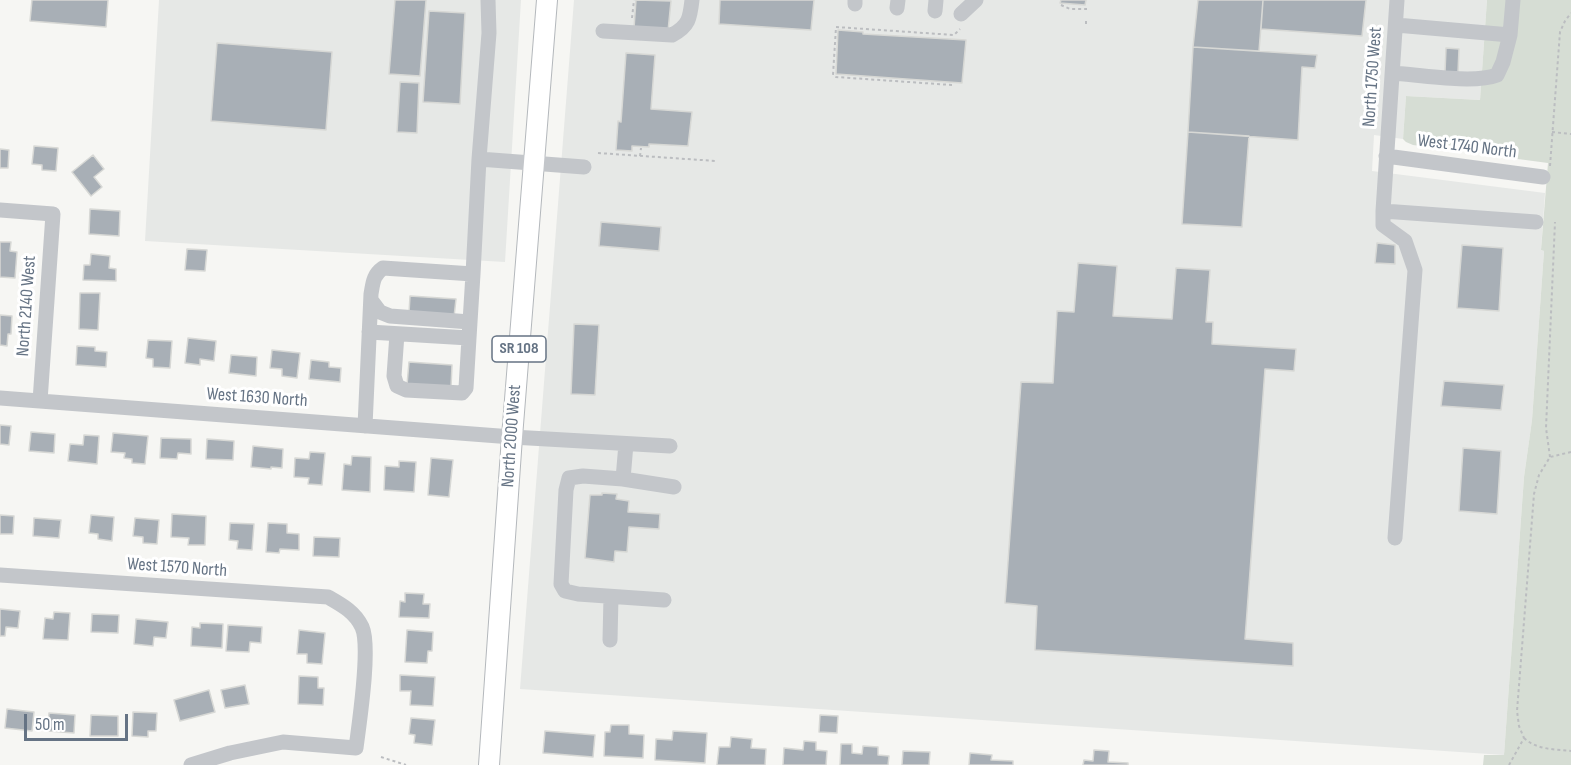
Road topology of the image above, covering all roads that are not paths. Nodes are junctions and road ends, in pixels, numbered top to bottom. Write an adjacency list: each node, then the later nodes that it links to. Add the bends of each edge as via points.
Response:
1 (488, 0): 13 (street)
2 (547, 0): 14 (main road, North 2000 West / SR 108)
3 (692, 0): 9 (street, via 688,22 672,35)
4 (976, 0): 7 (street)
5 (1397, 0): 8 (street, North 1750 West)
6 (1513, 0): 10 (street)
7 (963, 20)
8 (1396, 25): 10 (street); 11 (street, North 1750 West)
9 (603, 31)
10 (1510, 35): 11 (street, via 1497,75 1488,78)
11 (1393, 73): 12 (street, North 1750 West)
12 (1386, 156): 16 (street, West 1740 North); 18 (street, North 1750 West)
13 (479, 159): 14 (street); 20 (street)
14 (534, 163): 15 (street); 29 (main road, North 2000 West / SR 108)
15 (584, 167)
16 (1547, 171)
17 (0, 210): 27 (street, North 2140 West, via 53,214)
18 (1383, 211): 19 (street); 34 (street, via 1383,225 1405,241 1415,270)
19 (1536, 222)
20 (473, 274): 21 (street, via 383,268 374,277); 22 (street)
21 (371, 300): 22 (street, via 380,312 390,316); 23 (street)
22 (470, 322): 25 (street)
23 (369, 332): 24 (street); 28 (street)
24 (397, 334): 25 (street); 25 (street, via 396,384 402,389 423,391 465,391)
25 (469, 338)
26 (0, 398): 27 (street, West 1630 North)
27 (40, 401): 28 (street, West 1630 North)
28 (365, 426): 29 (street, West 1630 North)
29 (512, 437): 30 (street, West 1630 North); 40 (main road, North 2000 West / SR 108)
30 (626, 444): 31 (street, West 1630 North); 32 (street)
31 (670, 446)
32 (623, 479): 33 (street); 36 (street, via 574,477 569,478 566,490 561,584 565,591)
33 (674, 487)
34 (1395, 538)
35 (0, 575): 39 (street, West 1570 North, via 328,597 349,609 363,628 366,654 356,748 283,742)
36 (611, 597): 37 (street); 38 (street)
37 (664, 600)
38 (610, 640)
39 (191, 765)
40 (489, 765)

